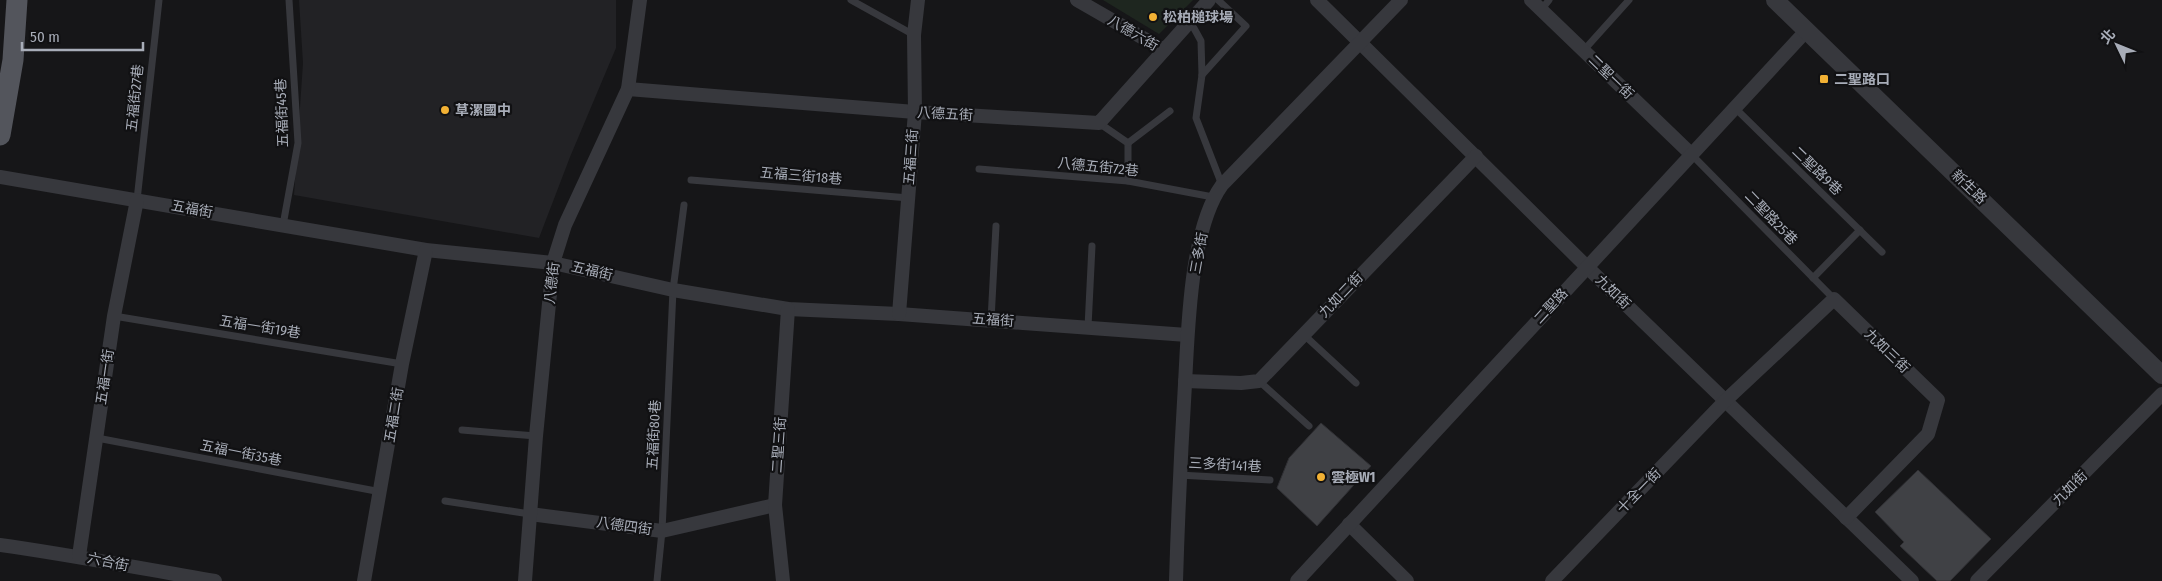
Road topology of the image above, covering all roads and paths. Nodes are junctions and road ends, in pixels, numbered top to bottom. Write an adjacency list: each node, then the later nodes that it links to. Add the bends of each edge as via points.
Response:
1 (17, 0): 27 (main road, via 13,60)
2 (159, 0): 38 (lane, 五福街27巷)
3 (289, 0): 40 (lane, 五福街45巷, via 298,144)
4 (640, 0): 22 (street, 八德街)
5 (851, 0): 17 (lane)
6 (918, 0): 17 (street, 五福三街)
7 (1077, 0): 19 (street, 八德六街)
8 (1209, 0): 15 (street)
9 (1218, 0): 21 (lane, via 1246,26)
10 (1317, 0): 18 (street, 九如街)
11 (1401, 0): 18 (street, 三多街)
12 (1629, 0): 20 (lane)
13 (1775, 0): 16 (street, 新生路)
14 (1540, 3): 20 (street, 二聖一街)
15 (1190, 21): 19 (street); 21 (lane, via 1201,41)
16 (1806, 31): 23 (street, 二聖路); 59 (street, 新生路)
17 (914, 35): 25 (street, 五福三街)
18 (1360, 42): 30 (street, 九如街); 35 (street, 三多街)
19 (1164, 50): 26 (street)
20 (1584, 50): 29 (street, 二聖一街)
21 (1202, 75): 35 (lane, via 1196,118)
22 (628, 89): 25 (street, 八德五街); 46 (street, 八德街, via 565,225)
23 (1734, 107): 29 (street, 二聖路); 42 (lane, 二聖路9巷)
24 (1170, 111): 28 (lane)
25 (914, 112): 26 (street, 八德五街); 37 (street, 五福三街)
26 (1099, 122): 28 (lane)
27 (0, 135)
28 (1128, 143): 34 (lane)
29 (1691, 154): 47 (street, 二聖路); 48 (lane, 二聖路25巷)
30 (1476, 156): 47 (street, 九如街); 56 (street, 九如二街)
31 (979, 169): 34 (lane, 八德五街72巷)
32 (0, 177): 38 (street, 五福街)
33 (691, 180): 37 (lane, 五福三街18巷)
34 (1128, 181): 36 (lane, 八德五街72巷)
35 (1222, 185): 36 (street, 三多街)
36 (1213, 197): 57 (street, 三多街, via 1200,238)
37 (909, 198): 52 (street, 五福三街)
38 (137, 200): 40 (street, 五福街); 53 (street, 五福一街)
39 (684, 205): 49 (lane, 五福街80巷)
40 (283, 225): 44 (street, 五福街)
41 (996, 226): 54 (lane)
42 (1860, 230): 45 (lane, 二聖路9巷); 48 (lane)
43 (1092, 246): 55 (lane)
44 (426, 250): 46 (street, 五福街); 58 (street, 五福二街)
45 (1882, 252)
46 (553, 263): 49 (street, 五福街); 67 (street, 八德街)
47 (1587, 267): 64 (street, 九如街); 76 (street, 二聖路)
48 (1813, 278): 50 (lane, 二聖路25巷)
49 (674, 290): 51 (street, 五福街); 77 (lane, 五福街80巷)
50 (1834, 299): 64 (street); 75 (street, 九如三街, via 1938,400 1928,434)
51 (788, 309): 52 (street, 五福街); 73 (street, 二聖三街)
52 (899, 314): 54 (street, 五福街)
53 (114, 316): 58 (lane, 五福一街19巷); 68 (street, 五福一街)
54 (991, 320): 55 (street, 五福街)
55 (1088, 327): 57 (street, 五福街)
56 (1303, 334): 61 (street, 九如二街); 62 (lane)
57 (1187, 335): 60 (street, 三多街)
58 (402, 364): 71 (street, 五福二街)
59 (2162, 375)
60 (1185, 381): 61 (street); 69 (street, 三多街)
61 (1259, 381): 65 (lane)
62 (1356, 383)
63 (2162, 394): 91 (street, 九如街)
64 (1725, 401): 75 (street, 九如街); 89 (street, 十全一街)
65 (1309, 426)
66 (462, 430): 67 (lane)
67 (536, 436): 74 (street, 八德街)
68 (96, 438): 71 (lane, 五福一街35巷); 79 (street, 五福一街)
69 (1179, 475): 70 (lane, 三多街141巷); 86 (street, 三多街)
70 (1270, 480)
71 (381, 492): 82 (street, 五福二街)
72 (445, 501): 74 (lane)
73 (774, 505): 77 (street, 八德四街); 85 (street, 二聖三街)
74 (530, 514): 77 (street, 八德四街); 83 (street, 八德街)
75 (1846, 518): 90 (street, 九如街)
76 (1349, 524): 87 (street, 二聖路); 88 (street)
77 (662, 531): 84 (lane, 五福街80巷)
78 (0, 545): 79 (street, 六合街)
79 (79, 556): 80 (street, 六合街)
80 (131, 574): 81 (street, 六合街)
81 (215, 581)
82 (364, 581)
83 (525, 581)
84 (657, 581)
85 (782, 581)
86 (1176, 581)
87 (1297, 581)
88 (1407, 581)
89 (1552, 581)
90 (1912, 581)
91 (1977, 581)

